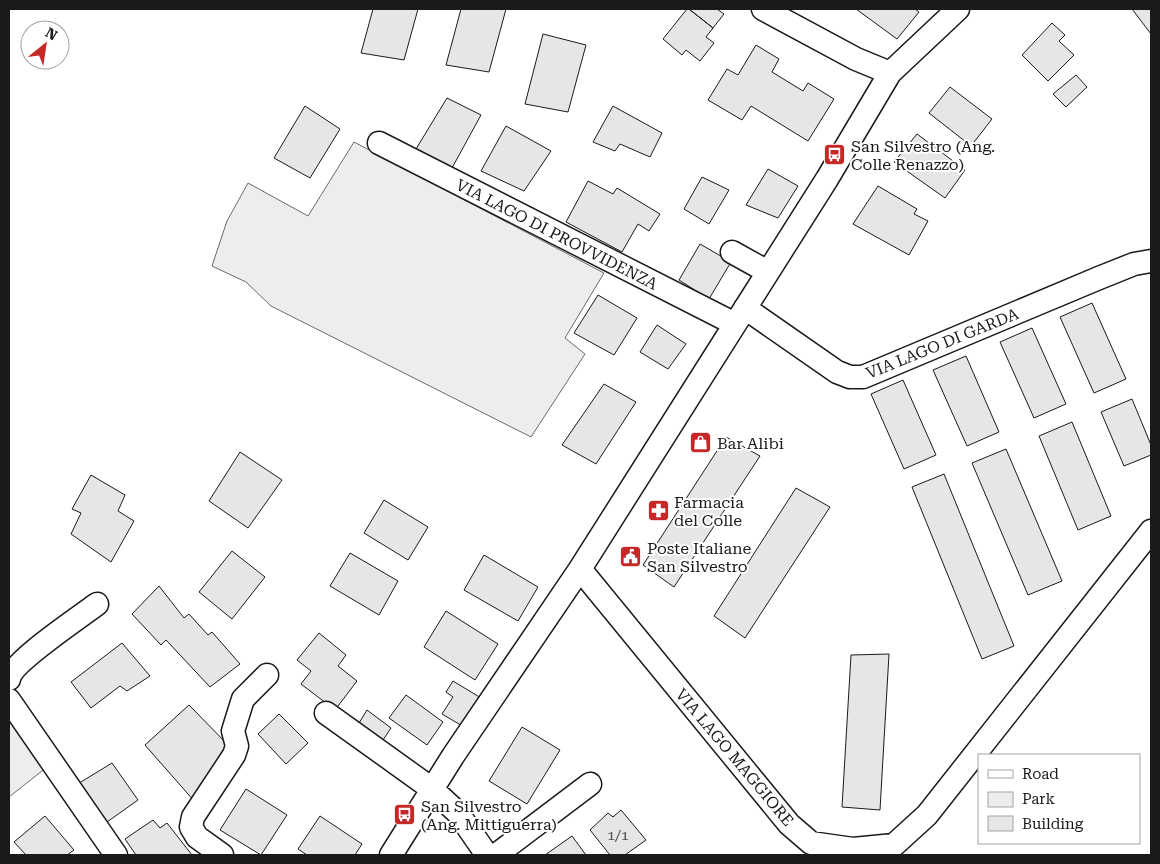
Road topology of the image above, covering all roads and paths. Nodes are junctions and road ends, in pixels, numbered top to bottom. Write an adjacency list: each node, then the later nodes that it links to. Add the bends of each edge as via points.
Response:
1 (763, 9): 3 (street, via 856,59)
2 (958, 9): 3 (street)
3 (890, 73): 7 (street)
4 (379, 144): 8 (street, VIA LAGO DI PROVVIDENZA)
5 (732, 252): 7 (street)
6 (1151, 261): 8 (street, VIA LAGO DI GARDA, via 1125,268 863,377 837,372)
7 (768, 272): 8 (street)
8 (740, 316): 10 (street)
9 (1151, 531): 10 (street, VIA LAGO MAGGIORE, via 927,815 894,845 854,848 811,843 789,824)
10 (580, 568): 17 (street)
11 (97, 604): 13 (street, via 30,655 10,673)
12 (267, 675): 19 (street, via 243,699 234,731 237,746 234,755 193,817 191,827 197,837)
13 (9, 679)
14 (9, 700): 18 (street)
15 (326, 713): 17 (street)
16 (590, 784): 22 (street)
17 (432, 789): 20 (street); 21 (street, via 458,813)
18 (116, 855)
19 (222, 855)
20 (391, 855)
21 (487, 855)
22 (496, 855)

